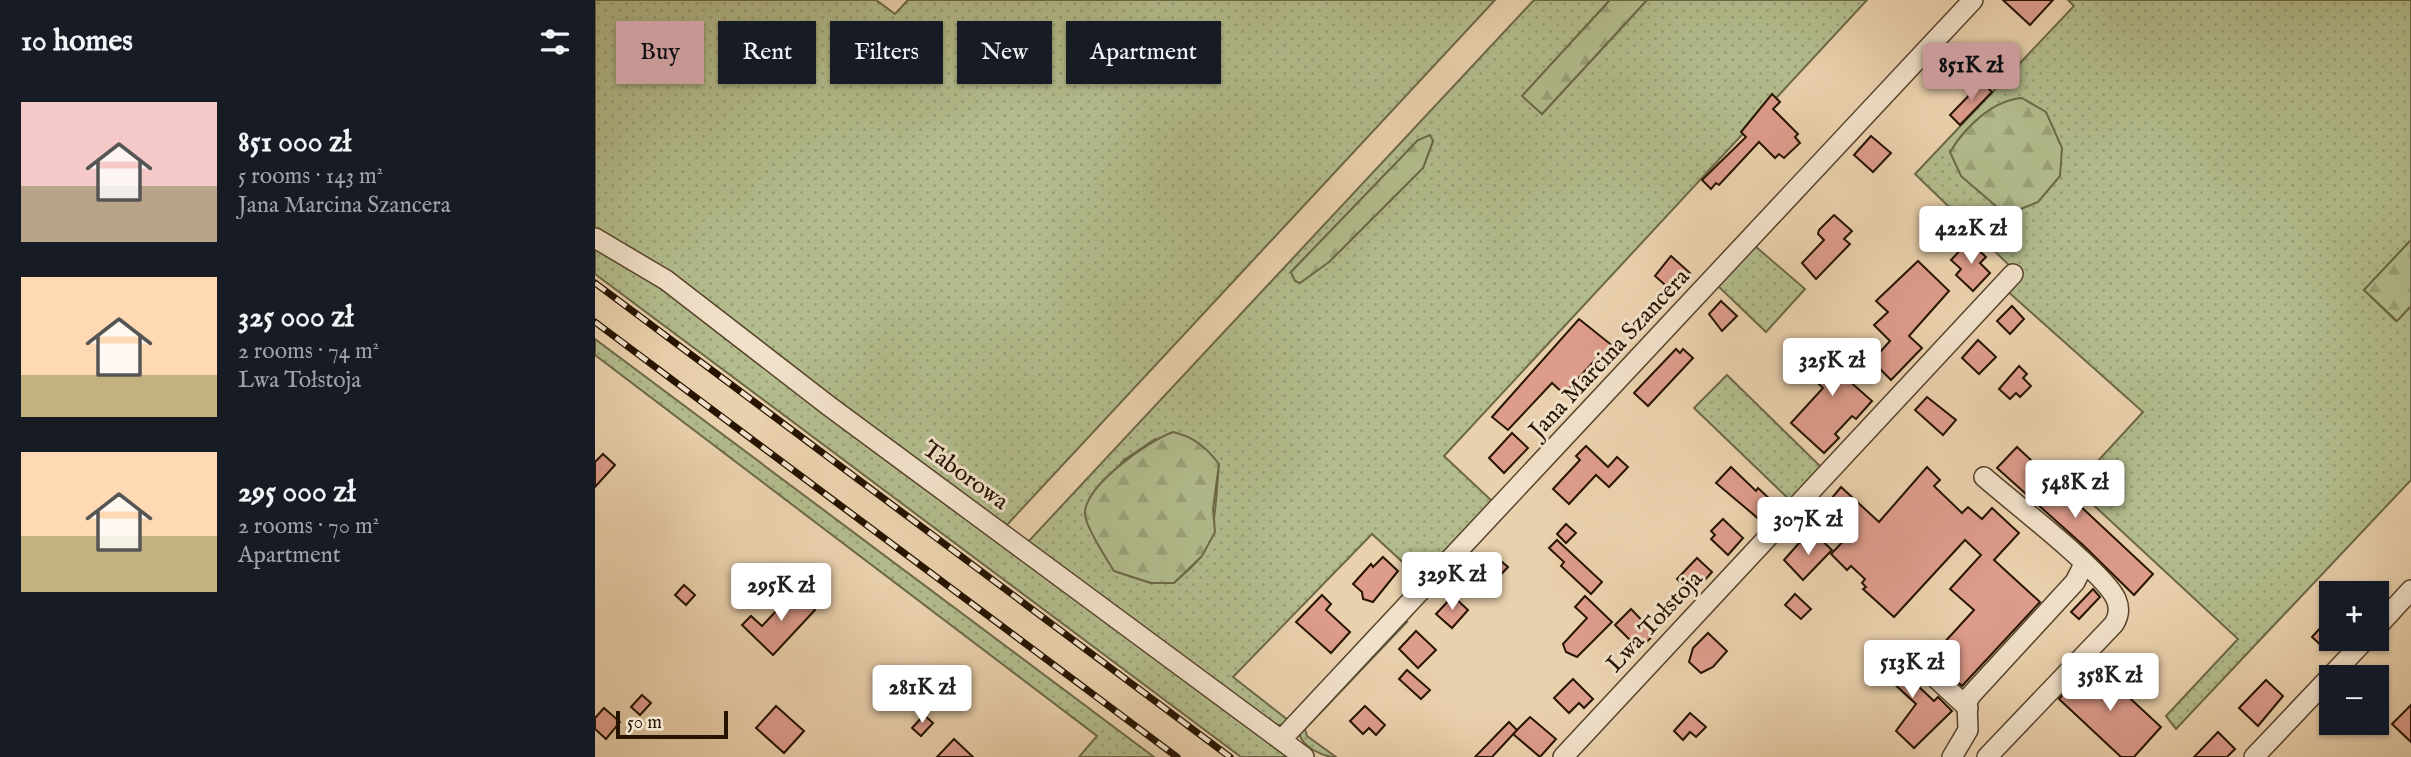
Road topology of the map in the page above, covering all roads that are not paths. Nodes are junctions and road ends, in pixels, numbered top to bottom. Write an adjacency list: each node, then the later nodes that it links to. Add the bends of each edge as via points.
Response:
1 (1972, 0): 11 (street, Jana Marcina Szancera)
2 (595, 237): 11 (street, Taborowa, via 666,280 850,422)
3 (2013, 274): 13 (street, Lwa Tołstoja)
4 (1985, 477): 5 (street)
5 (2084, 564): 10 (street, via 2075,583 1971,695); 15 (street, via 2113,592 2117,620)
6 (2411, 590): 7 (street)
7 (2389, 614)
8 (2354, 651): 16 (street)
9 (1912, 656): 10 (street)
10 (1968, 708): 14 (street, via 1968,730)
11 (1281, 740): 12 (street, Taborowa)
12 (1304, 757)
13 (1563, 757)
14 (1952, 757)
15 (1987, 757)
16 (2254, 757)

